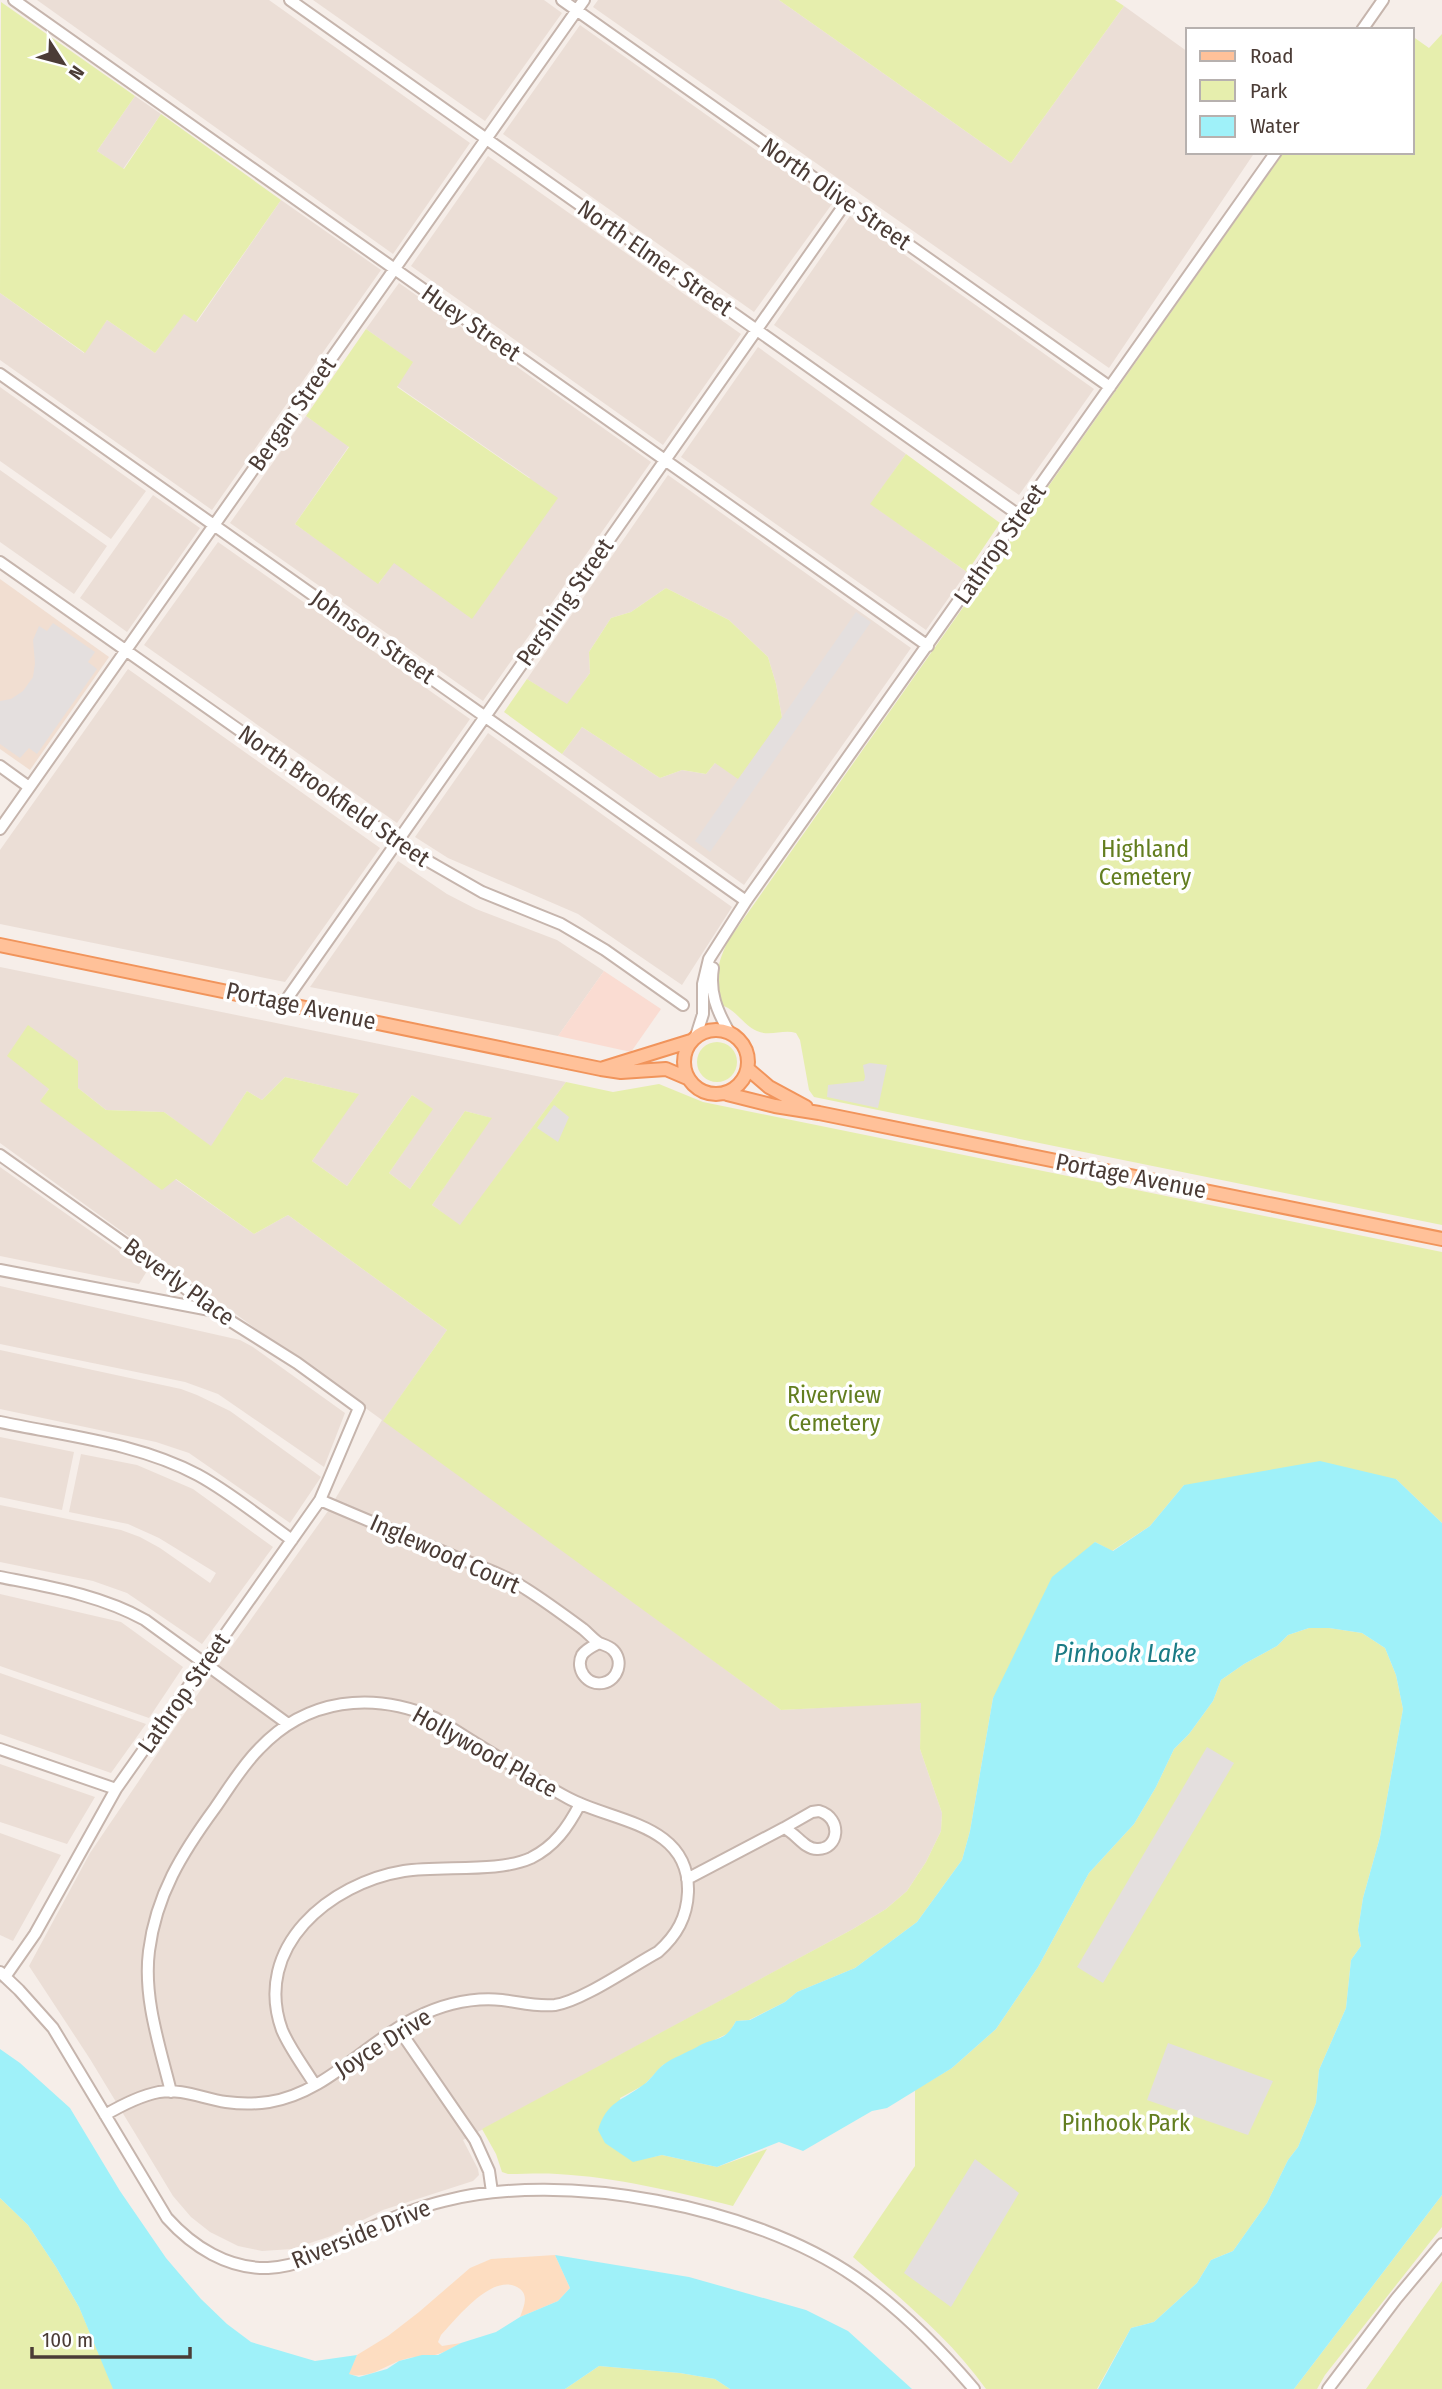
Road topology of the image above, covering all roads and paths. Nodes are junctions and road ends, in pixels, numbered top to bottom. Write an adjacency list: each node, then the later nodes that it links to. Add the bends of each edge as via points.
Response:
1 (15, 0): 11 (street, Huey Street)
2 (290, 0): 8 (street, North Elmer Street)
3 (562, 0): 6 (street, North Olive Street)
4 (584, 0): 6 (street, Bergan Street)
5 (1383, 0): 7 (street)
6 (577, 11): 8 (street, Bergan Street); 10 (street, North Olive Street)
7 (1363, 28)
8 (485, 138): 11 (street, Bergan Street); 12 (street, North Elmer Street)
9 (1275, 154): 14 (street, Lathrop Street)
10 (847, 201): 12 (street, Pershing Street); 14 (street, North Olive Street)
11 (394, 268): 15 (street, Huey Street); 17 (street, Bergan Street)
12 (757, 330): 15 (street, Pershing Street); 16 (street, North Elmer Street)
13 (0, 374): 17 (street, Johnson Street)
14 (1110, 387): 16 (street, Lathrop Street)
15 (665, 461): 19 (street, Huey Street); 21 (street, Pershing Street)
16 (1020, 516): 19 (street, Lathrop Street)
17 (214, 525): 20 (street, Bergan Street); 21 (street, Johnson Street)
18 (0, 562): 20 (street, North Brookfield Street)
19 (928, 646): 26 (street, Lathrop Street)
20 (126, 651): 23 (street, Bergan Street); 25 (street, North Brookfield Street)
21 (485, 717): 25 (street, Pershing Street); 26 (street, Johnson Street)
22 (0, 766): 23 (street)
23 (29, 787): 24 (street, Bergan Street)
24 (0, 829)
25 (397, 842): 29 (street, Pershing Street); 30 (street, North Brookfield Street, via 459,880 561,923)
26 (746, 901): 27 (street, Lathrop Street)
27 (723, 936): 31 (street, Lathrop Street, via 711,980 717,1010); 32 (street, Lathrop Street, via 709,959 703,1014)
28 (0, 945): 29 (main road, Portage Avenue)
29 (284, 1003): 33 (main road, Portage Avenue)
30 (683, 1005)
31 (729, 1032): 32 (main road, via 711,1029); 34 (main road, via 744,1047)
32 (693, 1039): 33 (main road, Portage Avenue); 35 (main road, via 684,1063)
33 (601, 1069): 35 (main road, Portage Avenue, via 666,1069)
34 (748, 1069): 36 (main road); 37 (main road, Portage Avenue, via 779,1093)
35 (687, 1078): 36 (main road, via 701,1090)
36 (727, 1094): 37 (main road, Portage Avenue)
37 (819, 1113): 39 (main road, Portage Avenue)
38 (0, 1155): 41 (street, Beverly Place)
39 (1442, 1240)
40 (0, 1270): 41 (street)
41 (213, 1310): 42 (street, Beverly Place)
42 (359, 1408): 44 (street, Lathrop Street)
43 (0, 1422): 45 (street, via 132,1450 183,1468)
44 (320, 1500): 45 (street, Lathrop Street); 47 (street, Inglewood Court, via 514,1582)
45 (292, 1540): 48 (street, Lathrop Street)
46 (0, 1577): 48 (street, via 125,1609)
47 (599, 1643)
48 (204, 1663): 49 (street); 51 (street, Lathrop Street)
49 (288, 1724): 52 (street, Hollywood Place, via 319,1710 355,1702 395,1704 435,1718); 58 (street, Hollywood Place, via 250,1759 202,1825 177,1863 158,1907 148,1954 148,1985)
50 (0, 1749): 51 (street)
51 (116, 1789): 55 (street, Lathrop Street, via 36,1934)
52 (580, 1804): 54 (street, Hollywood Place, via 657,1833 677,1853); 57 (street, via 555,1842 531,1857 508,1864 388,1875 346,1891 299,1927 280,1964 277,2005 288,2043)
53 (784, 1828): 53 (street, via 815,1849 830,1843 835,1830 832,1818 819,1811); 54 (street)
54 (687, 1879): 56 (street, Joyce Drive, via 686,1909 668,1943 577,1997 542,2006 498,2000 456,2003)
55 (3, 1975): 59 (street, Riverside Drive, via 53,2028)
56 (398, 2028): 57 (street, Joyce Drive); 60 (street, via 475,2140 489,2171)
57 (315, 2085): 58 (street, Joyce Drive, via 292,2096 249,2103)
58 (171, 2092): 59 (street, Joyce Drive, via 135,2099)
59 (105, 2115): 60 (street, Riverside Drive, via 180,2233 209,2253 248,2266 302,2262 412,2211)
60 (492, 2192): 62 (street, Riverside Drive, via 596,2192 720,2215 776,2236 855,2276 912,2323)
61 (1442, 2244): 63 (street)
62 (974, 2389)
63 (1328, 2389)

